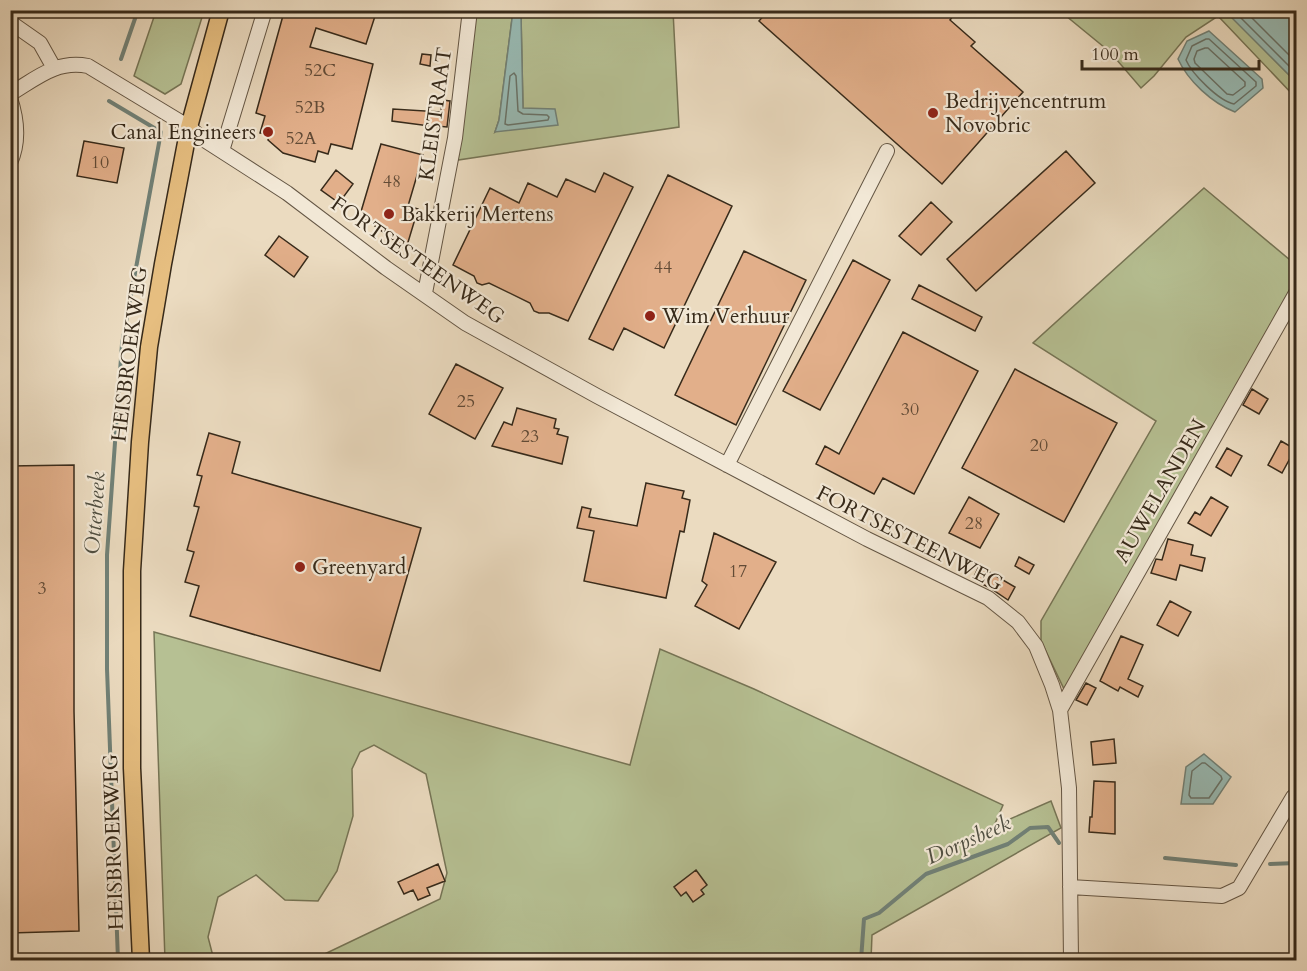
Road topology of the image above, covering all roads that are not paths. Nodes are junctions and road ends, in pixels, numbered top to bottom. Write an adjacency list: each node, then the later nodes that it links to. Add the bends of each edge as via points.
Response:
1 (221, 10): 7 (main road, HEISBROEKWEG)
2 (265, 10): 8 (street)
3 (470, 10): 11 (street, KLEISTRAAT, via 455,138)
4 (10, 22): 5 (street, via 40,42)
5 (54, 68): 6 (street); 7 (street, FORTSESTEENWEG, via 88,66)
6 (10, 96): 10 (street, via 16,139)
7 (189, 127): 8 (street, FORTSESTEENWEG); 17 (main road, HEISBROEKWEG, via 149,347 132,571 132,768)
8 (222, 151): 11 (street, FORTSESTEENWEG)
9 (887, 151): 13 (street)
10 (10, 163)
11 (425, 293): 13 (street, FORTSESTEENWEG, via 465,323)
12 (1296, 293): 14 (street, AUWELANDEN)
13 (727, 465): 14 (street, FORTSESTEENWEG, via 867,540 988,598 1018,622 1036,646)
14 (1060, 710): 16 (street, FORTSESTEENWEG, via 1069,788)
15 (1296, 795): 16 (street, via 1239,888 1222,896)
16 (1070, 887): 18 (street, FORTSESTEENWEG)
17 (141, 960)
18 (1071, 960)

